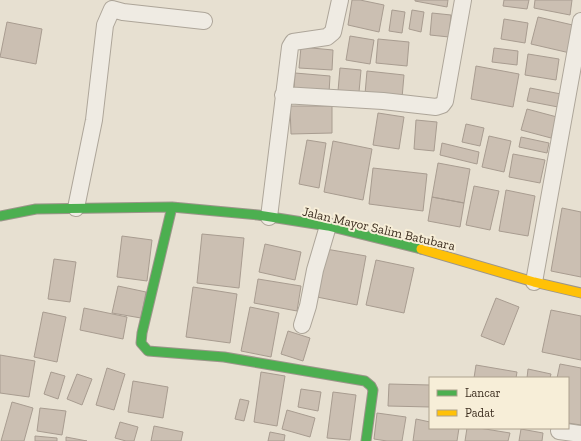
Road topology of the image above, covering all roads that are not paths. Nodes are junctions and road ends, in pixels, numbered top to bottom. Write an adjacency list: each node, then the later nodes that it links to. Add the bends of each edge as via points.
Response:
1 (340, 0): 6 (street, via 333,32 327,38 293,42 290,47)
2 (463, 0): 6 (street, via 445,101 442,105 436,107)
3 (112, 4): 4 (street, via 123,12); 8 (street, via 105,25 94,120)
4 (204, 21)
5 (581, 21): 12 (street)
6 (283, 95): 10 (street)
7 (172, 207): 8 (street, Jalan Mayor Salim Batubara); 10 (street, Jalan Mayor Salim Batubara); 17 (street, via 142,333 141,343 148,352 224,357 365,381 373,390)
8 (76, 208): 9 (street, Jalan Mayor Salim Batubara, via 36,209)
9 (0, 216)
10 (269, 217): 11 (street, Jalan Mayor Salim Batubara)
11 (328, 226): 12 (street, Jalan Mayor Salim Batubara, via 435,253); 14 (street)
12 (534, 282): 13 (street, Jalan Mayor Salim Batubara)
13 (581, 293)
14 (302, 326)
15 (559, 431): 16 (street)
16 (581, 434)
17 (366, 441)

